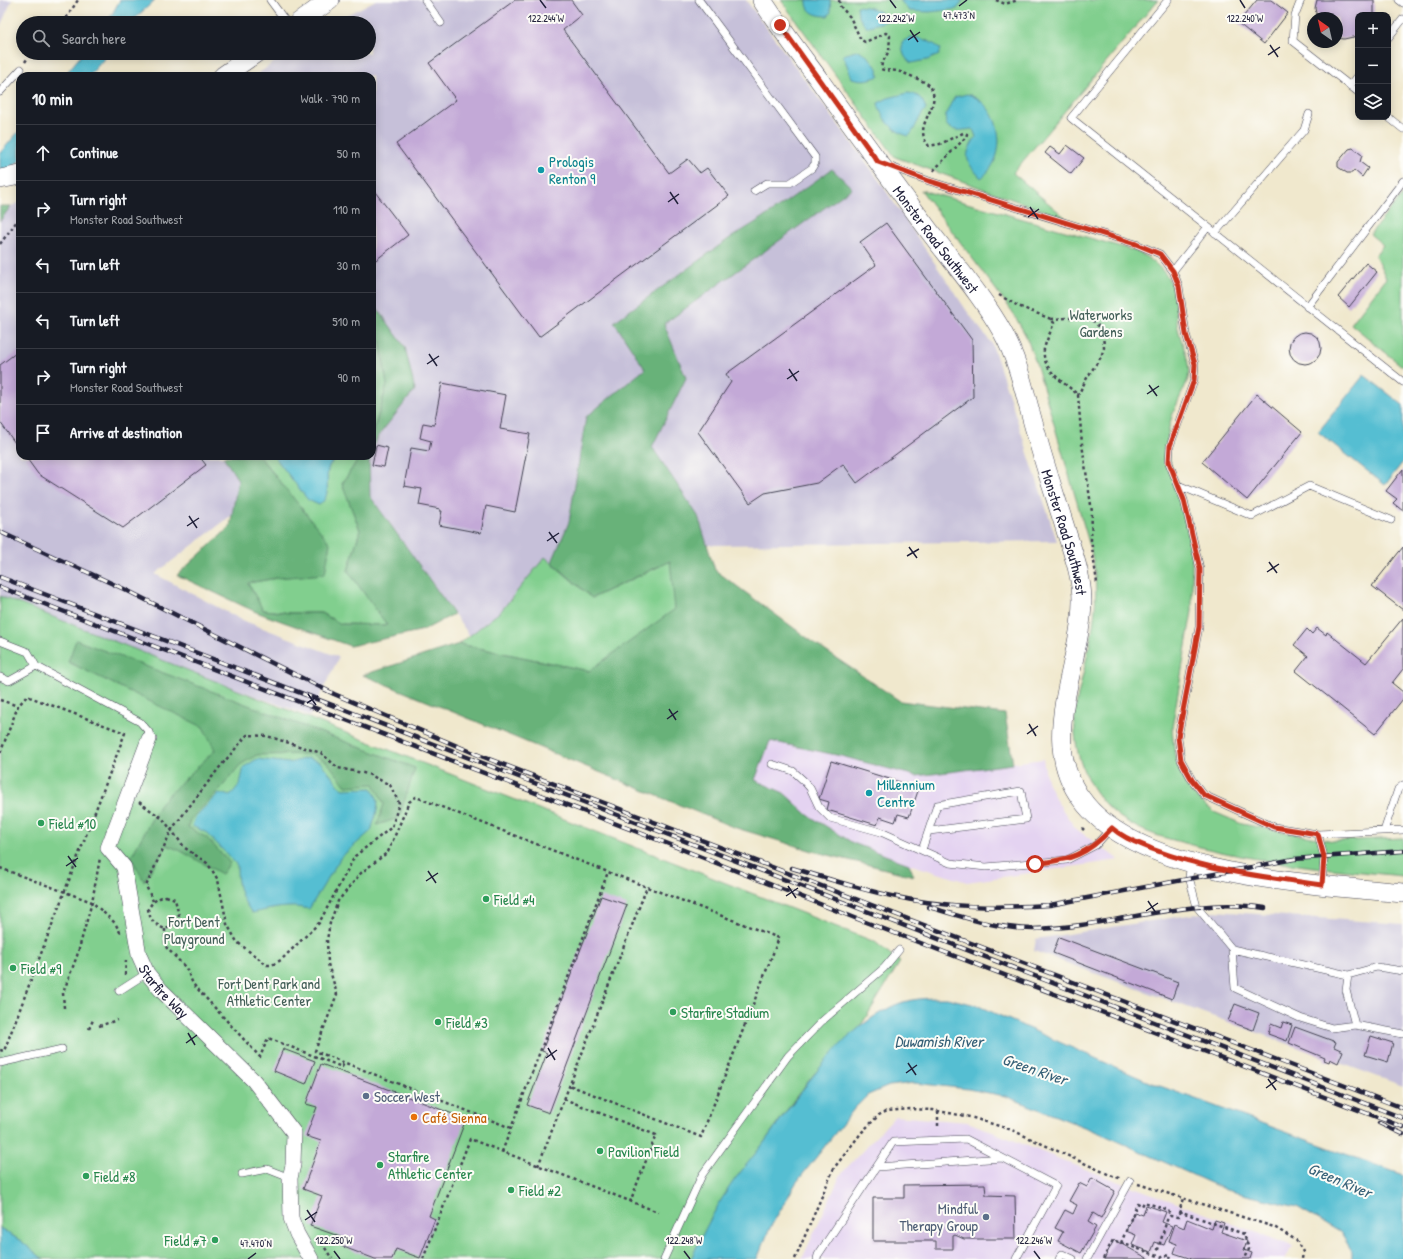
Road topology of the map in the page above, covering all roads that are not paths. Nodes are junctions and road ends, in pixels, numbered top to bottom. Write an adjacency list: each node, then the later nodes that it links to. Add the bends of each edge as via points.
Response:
1 (270, 0): 10 (lane)
2 (330, 0): 11 (street)
3 (425, 0): 13 (lane)
4 (699, 0): 31 (lane, via 815,157 812,168 790,183 767,183)
5 (762, 0): 27 (street, Monster Road Southwest)
6 (1168, 0): 32 (lane, via 1071,118)
7 (1301, 0): 21 (lane, via 1295,15 1293,41)
8 (1399, 0): 9 (lane)
9 (1403, 3)
10 (282, 16)
11 (308, 16)
12 (1403, 19): 14 (lane)
13 (441, 23)
14 (1391, 34)
15 (246, 60): 18 (street)
16 (21, 69): 17 (lane)
17 (18, 72)
18 (229, 72)
19 (16, 74): 23 (lane)
20 (1355, 80): 21 (lane)
21 (1350, 86): 22 (lane)
22 (1355, 90)
23 (0, 92)
24 (1309, 114): 33 (lane, via 1304,130)
25 (1391, 119): 26 (lane)
26 (1403, 129)
27 (878, 162): 34 (lane, via 1136,244 1160,254); 45 (street, Monster Road Southwest, via 993,317 1016,362 1080,575 1080,627 1062,719 1061,741 1064,761 1071,781 1085,804)
28 (16, 176): 29 (street)
29 (0, 179)
30 (1403, 181): 35 (lane)
31 (754, 191)
32 (1207, 228): 33 (lane); 34 (lane)
33 (1214, 233): 35 (lane)
34 (1173, 271): 37 (lane, via 1179,286 1185,329 1195,364 1194,380 1170,446 1169,462)
35 (1307, 306): 36 (lane)
36 (1403, 382)
37 (1178, 485): 38 (lane, via 1252,516 1309,486); 49 (lane, via 1184,500 1200,569 1199,627 1178,737 1181,760 1204,795 1274,827)
38 (1391, 520)
39 (0, 641): 40 (lane, via 28,652)
40 (36, 666): 41 (lane, via 9,681); 42 (lane, via 140,722 150,732)
41 (0, 677)
42 (149, 739): 57 (street, Starfire Way, via 108,848 124,867 139,955)
43 (772, 764): 50 (lane, via 793,771 803,780 819,807 830,818 881,832)
44 (1403, 786): 48 (lane, via 1398,789)
45 (1112, 828): 50 (lane, via 1096,845 1067,860 1035,864 986,867 950,863); 51 (street, Monster Road Southwest, via 1118,834 1141,845)
46 (1403, 830): 48 (lane)
47 (929, 831): 47 (lane, via 937,806 1021,791 1026,819); 50 (lane)
48 (1384, 831): 49 (lane)
49 (1318, 834): 52 (lane, via 1324,857)
50 (922, 850)
51 (1191, 862): 52 (street, Monster Road Southwest, via 1233,872); 54 (lane, via 1189,877 1197,907)
52 (1322, 885): 53 (street, Monster Road Southwest)
53 (1403, 893)
54 (1232, 949): 58 (lane); 60 (lane, via 1236,988 1300,1018 1332,1028)
55 (899, 950): 70 (lane, via 884,968 821,1022 788,1056 702,1174)
56 (1403, 971): 58 (lane, via 1377,967)
57 (147, 973): 59 (lane); 67 (street, Starfire Way, via 161,990 254,1081 294,1133)
58 (1348, 975): 60 (lane, via 1346,990)
59 (119, 991)
60 (1355, 1025): 61 (lane)
61 (1403, 1034)
62 (62, 1048): 63 (lane)
63 (0, 1063)
64 (1002, 1158): 65 (lane); 65 (lane, via 966,1139 893,1142); 72 (lane, via 1056,1186)
65 (877, 1167): 71 (lane)
66 (242, 1174): 67 (lane, via 267,1169)
67 (290, 1178): 69 (street, Starfire Way, via 292,1218 297,1234)
68 (1130, 1181): 75 (lane)
69 (311, 1259)
70 (664, 1259)
71 (816, 1259)
72 (1016, 1259)
73 (1059, 1259): 74 (lane, via 1062,1254)
74 (1073, 1259)
75 (1087, 1259)

